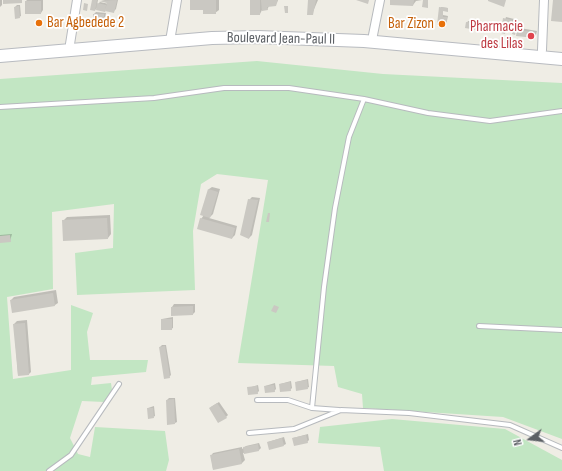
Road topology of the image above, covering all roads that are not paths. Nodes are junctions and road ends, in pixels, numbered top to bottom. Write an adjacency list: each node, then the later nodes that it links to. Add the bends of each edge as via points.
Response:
1 (77, 0): 7 (street)
2 (177, 0): 6 (street)
3 (380, 0): 5 (street)
4 (544, 0): 9 (street)
5 (373, 35): 6 (main road, Boulevard Jean-Paul II, via 253,30); 9 (main road, Boulevard Jean-Paul II)
6 (170, 37): 7 (main road, Boulevard Jean-Paul II); 11 (main road, Boulevard Jean-Paul II); 12 (main road, Boulevard Jean-Paul II, via 364,41)
7 (70, 44): 8 (main road, Boulevard Jean-Paul II)
8 (0, 49)
9 (542, 50): 10 (main road, Boulevard Jean-Paul II)
10 (562, 52)
11 (0, 56)
12 (562, 60)
13 (364, 99): 14 (lane, via 289,88 224,88 154,98); 15 (lane, via 428,113 490,121); 20 (lane, via 349,137 335,208)
14 (0, 107)
15 (562, 111)
16 (479, 326): 17 (lane)
17 (562, 330)
18 (119, 384): 24 (lane, via 70,455)
19 (257, 400): 20 (lane, via 288,400)
20 (312, 408): 21 (lane)
21 (341, 410): 22 (lane, via 294,429); 23 (lane, via 409,413 510,425)
22 (249, 433)
23 (562, 448)
24 (49, 471)

